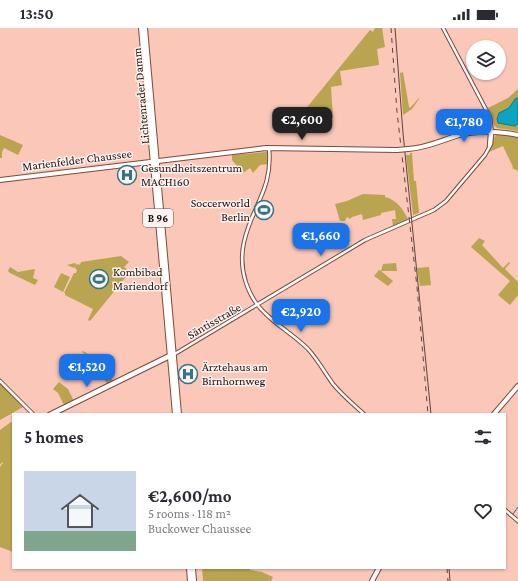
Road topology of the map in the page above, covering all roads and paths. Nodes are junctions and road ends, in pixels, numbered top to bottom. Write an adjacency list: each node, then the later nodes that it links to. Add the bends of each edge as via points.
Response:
1 (140, 28): 7 (main road, Lichtenrader Damm / B 96)
2 (144, 28): 7 (main road, Lichtenrader Damm / B 96)
3 (443, 28): 4 (street, via 488,115)
4 (491, 131): 5 (main road); 6 (main road, Marienfelder Chaussee, bridge, via 461,132 431,145 397,150); 10 (street, Säntisstraße, via 492,141 483,157 443,204 365,240)
5 (518, 134)
6 (269, 149): 8 (main road, Marienfelder Chaussee); 10 (street, via 267,181 245,237 242,262 249,290)
7 (154, 151): 8 (main road, Lichtenrader Damm / B 96)
8 (155, 162): 9 (main road, Marienfelder Chaussee); 11 (main road, B 96)
9 (0, 181)
10 (258, 305): 11 (street, Säntisstraße); 20 (street, via 308,349 334,385)
11 (172, 355): 14 (street, Säntisstraße); 18 (main road, B 96); 19 (main road, B 96)
12 (0, 381): 15 (street)
13 (518, 386): 21 (main road)
14 (74, 403): 16 (street); 17 (street)
15 (32, 413)
16 (51, 413)
17 (56, 413)
18 (175, 413)
19 (179, 413)
20 (363, 413)
21 (495, 413)
22 (506, 511): 23 (street)
23 (518, 521)
24 (189, 569): 27 (main road)
25 (193, 569): 28 (main road)
26 (378, 569): 29 (main road)
27 (190, 581)
28 (194, 581)
29 (372, 581)

